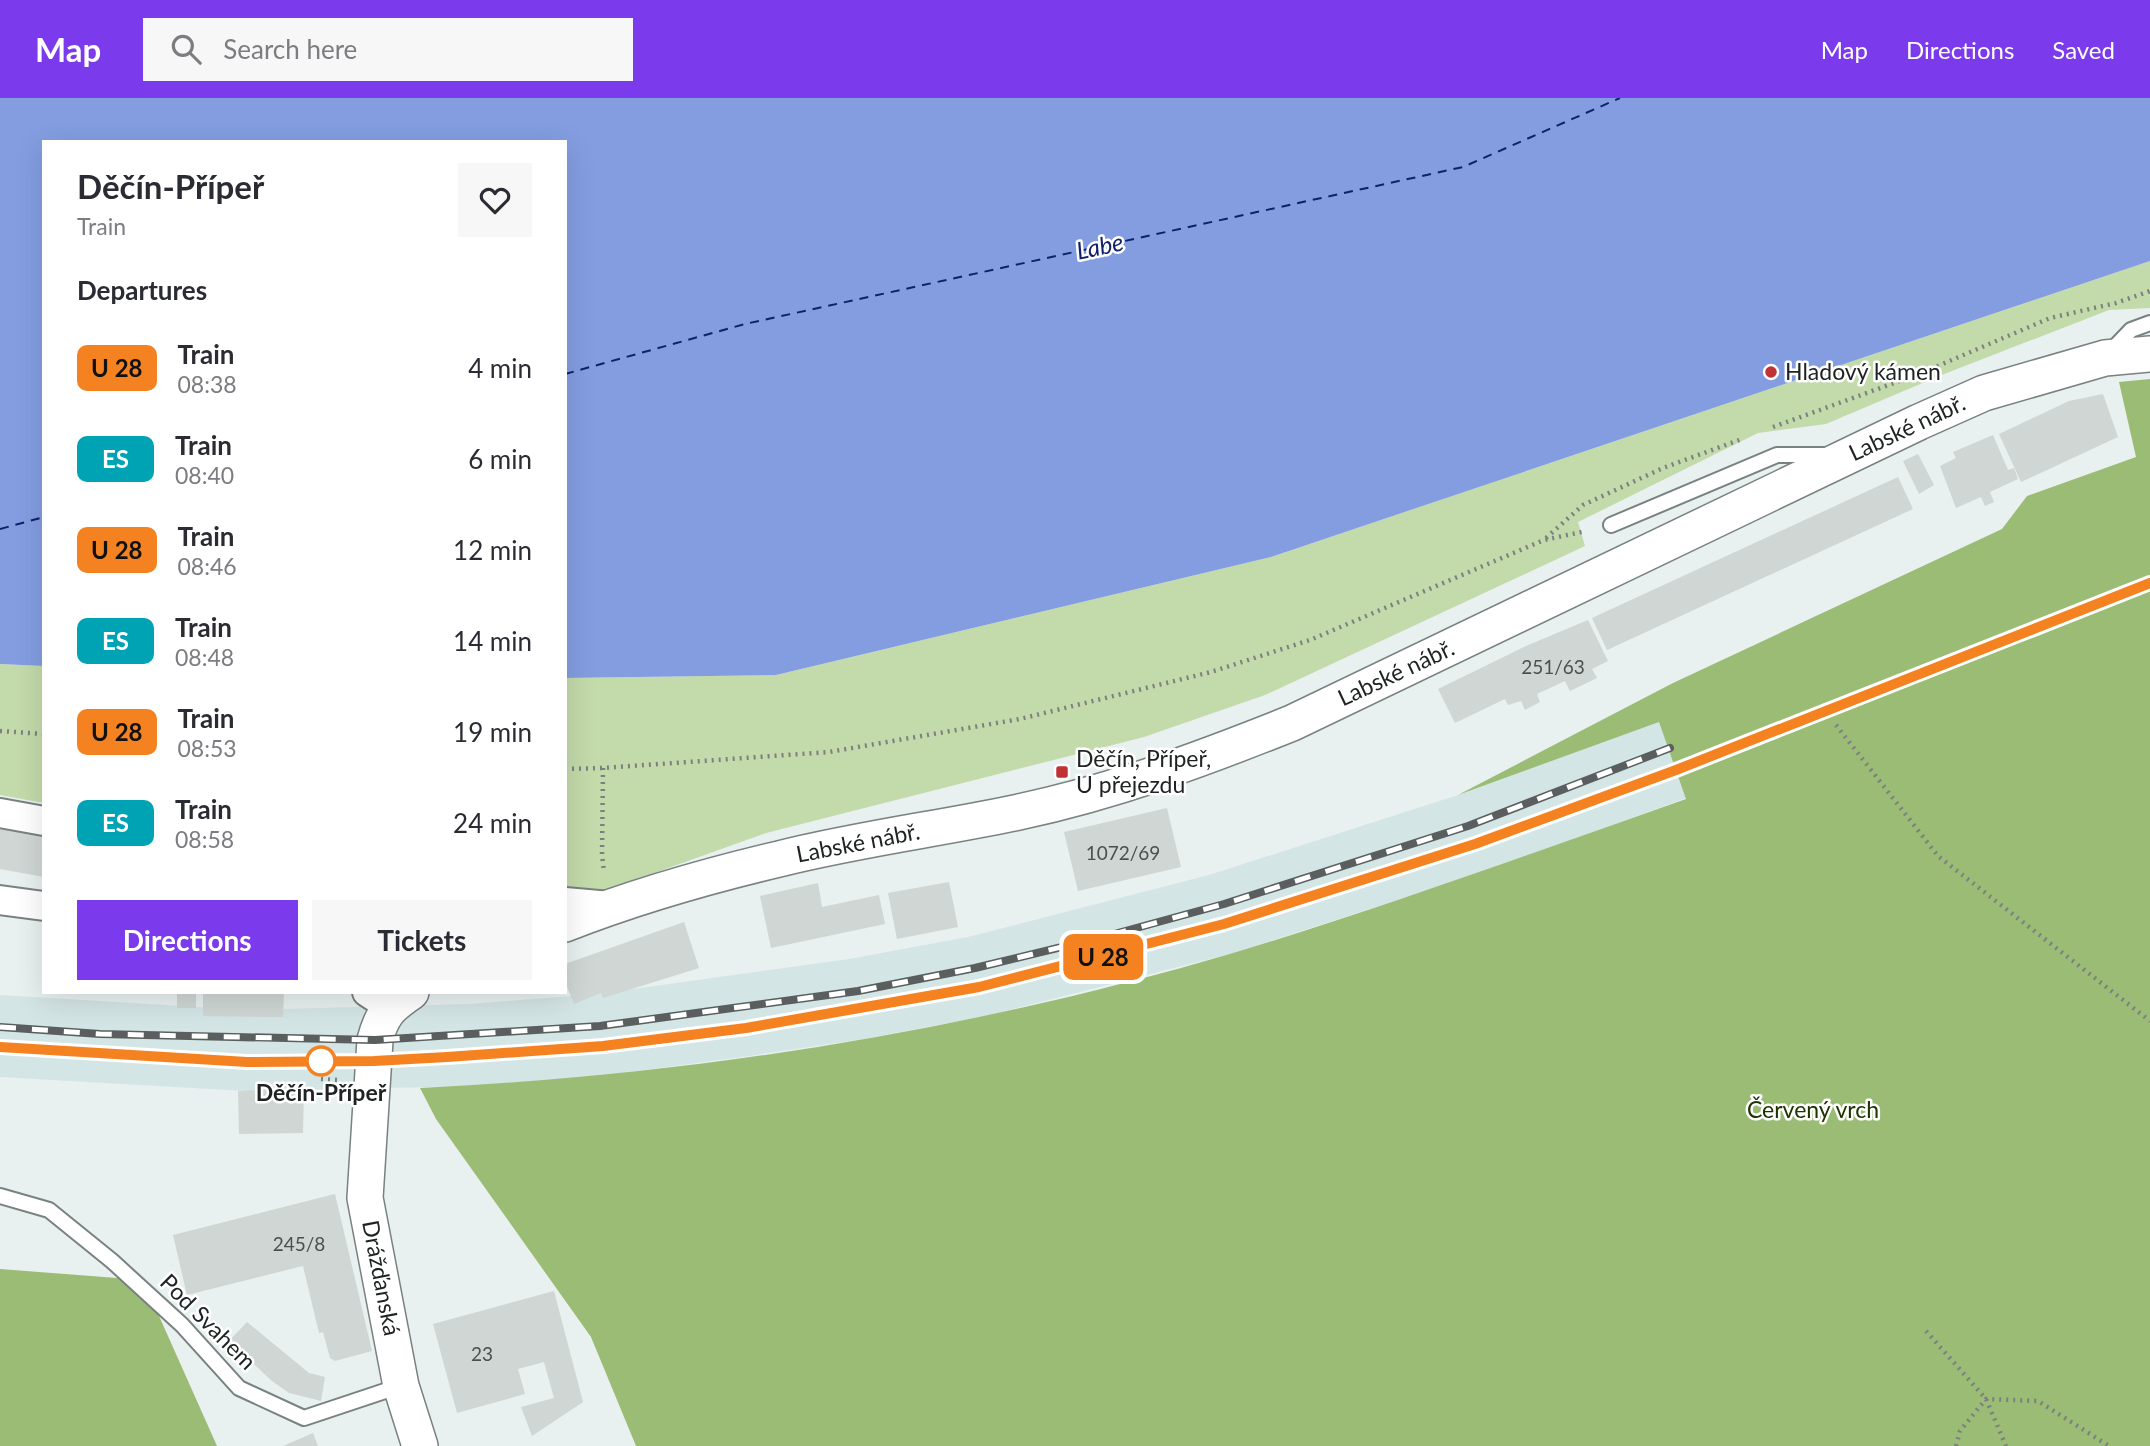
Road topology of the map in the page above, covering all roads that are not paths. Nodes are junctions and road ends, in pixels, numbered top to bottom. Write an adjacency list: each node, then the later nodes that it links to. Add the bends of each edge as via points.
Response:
1 (2150, 323): 3 (lane, via 2131,330)
2 (2150, 354): 3 (street, Labské nábř.)
3 (2105, 358): 4 (street, Labské nábř., via 1984,393)
4 (1850, 454): 5 (lane, via 1777,455); 11 (street, Labské nábř., via 1317,711 1203,759 1141,781 1019,812 779,858)
5 (1611, 525)
6 (0, 813): 7 (street)
7 (42, 821)
8 (0, 900): 10 (street)
9 (567, 902): 11 (street, Labské nábř.)
10 (42, 906)
11 (610, 906): 12 (street, Labské nábř.)
12 (567, 924)
13 (389, 997): 15 (street, Drážďanská, via 375,1040 365,1198)
14 (0, 1196): 15 (lane, Pod Svahem, via 49,1210 182,1325 239,1388 304,1418)
15 (401, 1386): 16 (street, Drážďanská)
16 (420, 1446)

